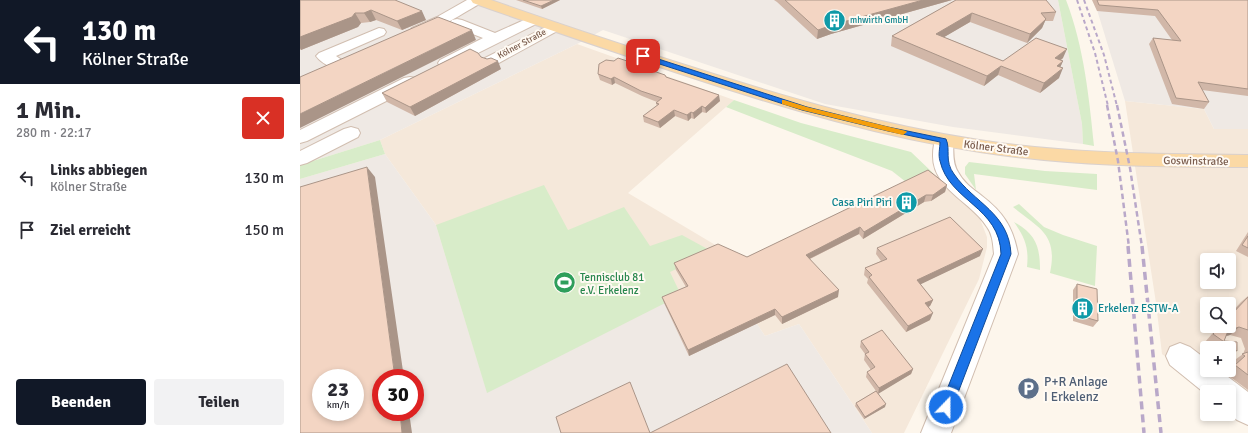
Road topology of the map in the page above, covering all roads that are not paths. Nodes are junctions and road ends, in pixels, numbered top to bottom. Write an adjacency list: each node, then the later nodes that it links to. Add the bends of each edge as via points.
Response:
1 (477, 0): 2 (main road, Kölner Straße); 7 (street, via 442,20 386,33 324,56)
2 (533, 20): 4 (main road, Kölner Straße); 5 (street, Kölner Straße)
3 (457, 22): 5 (street, Kölner Straße)
4 (554, 27): 6 (street, Kölner Straße); 10 (main road, Kölner Straße, via 804,108)
5 (495, 38): 9 (street)
6 (491, 61)
7 (339, 65)
8 (351, 133): 11 (street)
9 (300, 137)
10 (944, 141): 12 (main road, Kölner Straße, via 1048,154); 22 (street, via 943,160 949,174 961,189 993,218 1001,230 1006,244 1006,254)
11 (300, 159)
12 (1144, 160): 13 (main road, Goswinstraße)
13 (1227, 161): 14 (main road, Goswinstraße); 15 (main road)
14 (1248, 161)
15 (1248, 168)
16 (1180, 356): 17 (street)
17 (1200, 369)
18 (1210, 377): 19 (street)
19 (1218, 385)
20 (1236, 401): 21 (street)
21 (1248, 410)
22 (936, 433)

